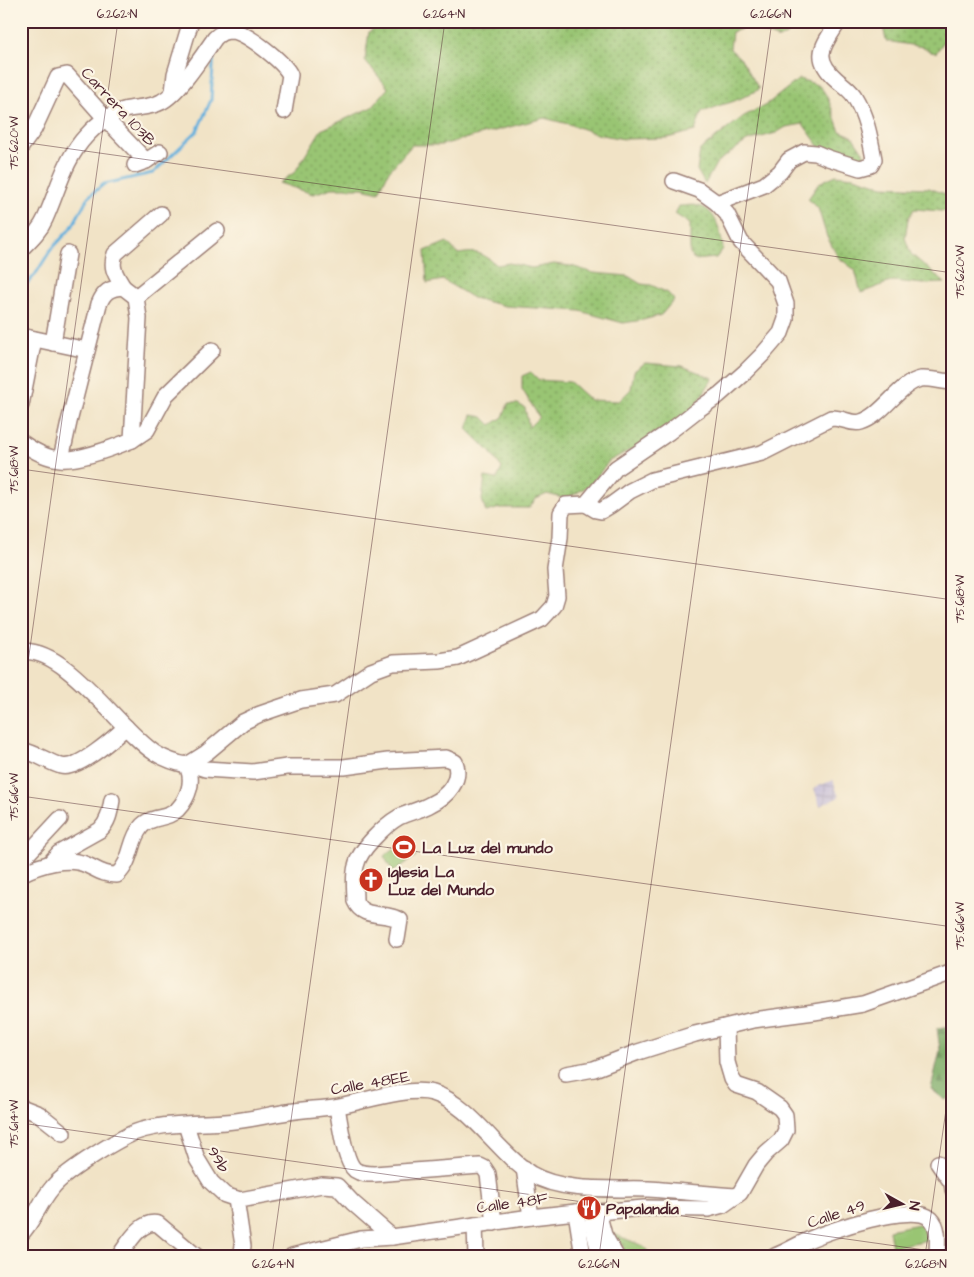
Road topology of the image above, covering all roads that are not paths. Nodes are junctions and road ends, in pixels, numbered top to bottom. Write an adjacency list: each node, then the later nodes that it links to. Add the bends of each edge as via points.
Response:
1 (191, 21): 3 (street, via 175,74)
2 (839, 21): 9 (street, via 824,43 822,61 864,112 874,158 871,165 860,168 816,152 804,152 789,160 764,185)
3 (173, 93): 4 (street, via 215,38 228,31 248,38 288,70); 5 (street, via 161,102)
4 (284, 111)
5 (105, 118): 6 (street, Carrera 103B, via 67,75 58,77 34,130); 7 (street, Carrera 103B, via 141,163); 12 (street, via 74,150 45,220)
6 (21, 147)
7 (160, 152)
8 (674, 181): 9 (street, via 700,190)
9 (717, 203): 25 (street, via 727,214 741,242 778,281 786,304 786,319 781,333 764,354 719,395 616,468)
10 (161, 214): 14 (street, via 115,254 113,269)
11 (217, 230): 15 (street)
12 (21, 249)
13 (68, 254): 17 (street)
14 (123, 287): 15 (street); 18 (street, via 103,294)
15 (136, 297): 22 (street, via 139,318)
16 (28, 338): 17 (street); 21 (street)
17 (53, 343): 18 (street)
18 (88, 350): 24 (street)
19 (212, 350): 22 (street, via 166,395 147,430)
20 (953, 382): 25 (street, via 921,379 908,385 875,416 860,423 831,418 762,453 652,480 601,511)
21 (21, 405)
22 (132, 440): 24 (street)
23 (21, 442): 24 (street, via 34,450)
24 (67, 458)
25 (586, 504): 29 (street, via 566,505 561,513 555,570 557,596 554,606 542,619 458,658 393,663 371,671 334,694 301,700 260,714 243,722)
26 (21, 652): 27 (street, via 37,652 51,658 89,689)
27 (126, 727): 28 (street, via 101,749 66,767 34,752); 29 (street, via 154,752 175,763)
28 (21, 750)
29 (190, 763): 33 (street, via 188,792 177,811 149,820 142,826 125,868 117,875 99,872 76,862); 35 (street, via 205,769 253,772 287,767 344,767 446,758 455,762 458,774 448,791 432,804 400,816 387,825 360,855 356,865 357,906 370,914 393,916 400,920)
30 (112, 800): 33 (street, via 105,825 59,853)
31 (60, 820): 32 (street)
32 (21, 861)
33 (50, 863): 34 (street)
34 (21, 874)
35 (397, 939)
36 (953, 972): 37 (street, via 863,1004)
37 (726, 1026): 38 (street, via 677,1039 594,1069); 46 (street, via 727,1062 732,1079 736,1085 758,1092 780,1108 786,1122 784,1136 760,1160)
38 (566, 1074)
39 (21, 1107): 42 (street, via 39,1114)
40 (337, 1107): 41 (street, Calle 48EE); 44 (street, Calle 48EE, via 399,1093 431,1092 460,1109); 50 (street, via 347,1155 357,1171 374,1174 480,1166 488,1174)
41 (186, 1125): 47 (street, 99b, via 197,1159 211,1182 225,1195); 52 (street, Calle 48EE, via 133,1133 71,1171 51,1188)
42 (63, 1133)
43 (938, 1163): 45 (street)
44 (524, 1168): 46 (street, Calle 48EE, via 546,1181 575,1186); 49 (street)
45 (953, 1187)
46 (736, 1196): 48 (street, Calle 48F, via 723,1205 708,1209 644,1208)
47 (236, 1199): 53 (street, via 322,1185 337,1186); 56 (street, via 243,1246)
48 (588, 1212): 49 (street, Calle 48F); 59 (street); 60 (street); 61 (street, via 600,1226)
49 (532, 1216): 50 (street, Calle 48F)
50 (494, 1223): 51 (street, Calle 48F)
51 (475, 1225): 53 (street, Calle 48F); 58 (street)
52 (21, 1234)
53 (392, 1236): 57 (street, Calle 48F, via 361,1239)
54 (120, 1256): 55 (street, via 148,1223 158,1224)
55 (196, 1256)
56 (240, 1256)
57 (292, 1256)
58 (476, 1256)
59 (584, 1256)
60 (600, 1256)
61 (616, 1256)
62 (775, 1256): 63 (street, Calle 49, via 829,1232 903,1214 931,1220 937,1233)
63 (937, 1256)

